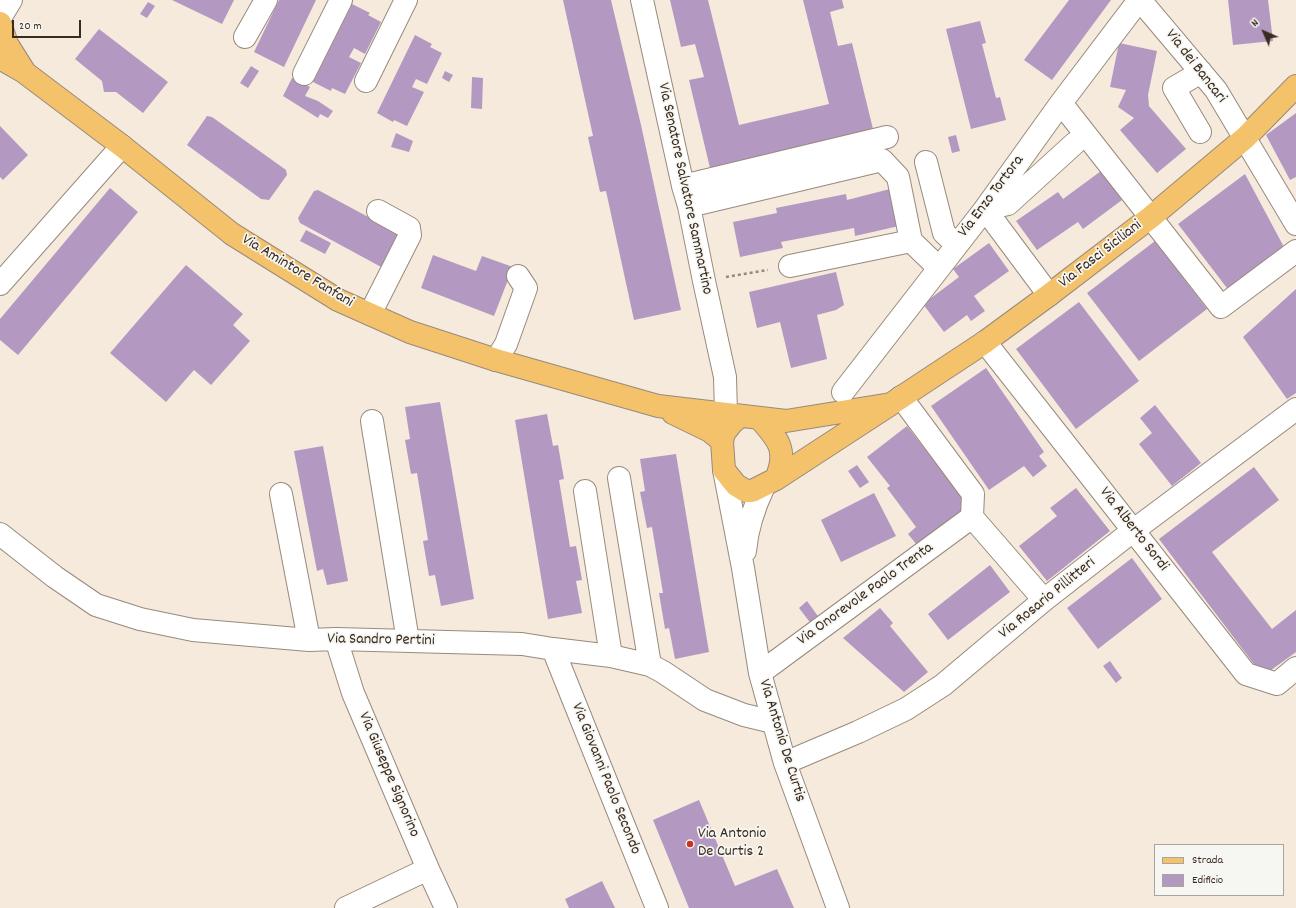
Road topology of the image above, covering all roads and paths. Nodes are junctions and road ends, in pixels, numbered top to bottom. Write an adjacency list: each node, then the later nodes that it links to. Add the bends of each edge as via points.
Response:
1 (11, 0): 7 (street)
2 (266, 0): 9 (street)
3 (341, 0): 13 (street)
4 (406, 0): 14 (street)
5 (642, 0): 23 (street, Via Senatore Salvatore Sammartino)
6 (1139, 0): 12 (street, Via dei Bancari); 16 (street, Via Enzo Tortora)
7 (0, 17): 8 (main road, Via Amintore Fanfani)
8 (0, 23): 11 (main road, Via Amintore Fanfani, via 7,44)
9 (245, 37)
10 (0, 58): 11 (main road, Via Amintore Fanfani)
11 (24, 72): 21 (main road, Via Amintore Fanfani)
12 (1201, 72): 17 (street, via 1174,88); 19 (street, Via dei Bancari, via 1216,90)
13 (304, 74)
14 (366, 81)
15 (1296, 86): 19 (main road, Via Fasci Siciliani)
16 (1061, 103): 25 (street, Via Enzo Tortora); 27 (street)
17 (1200, 132)
18 (887, 137): 23 (street)
19 (1245, 138): 24 (street, Via dei Bancari); 27 (main road, Via Fasci Siciliani)
20 (1075, 143): 25 (street, via 1008,204)
21 (122, 146): 36 (street); 38 (main road, Via Amintore Fanfani, via 232,234 338,300)
22 (926, 162): 30 (street, via 944,233)
23 (686, 196): 29 (street, via 882,160 898,176); 35 (street, Via Senatore Salvatore Sammartino)
24 (1288, 196): 28 (street, Via dei Bancari)
25 (985, 209): 30 (street, Via Enzo Tortora); 37 (street)
26 (378, 211): 38 (street, via 409,228 410,235)
27 (1151, 217): 31 (street, via 1221,307); 37 (main road, Via Fasci Siciliani)
28 (1296, 224)
29 (911, 241): 32 (street); 33 (street)
30 (957, 245): 33 (street, Via Enzo Tortora)
31 (1296, 250)
32 (790, 266): 35 (path)
33 (939, 268): 41 (street, Via Enzo Tortora)
34 (518, 276): 40 (street, via 526,288 506,344)
35 (704, 281): 45 (street, Via Senatore Salvatore Sammartino)
36 (0, 284)
37 (1050, 295): 39 (main road, Via Fasci Siciliani)
38 (370, 314): 40 (main road, Via Amintore Fanfani, via 410,332)
39 (984, 342): 42 (main road, Via Fasci Siciliani); 52 (street, Via Alberto Sordi)
40 (496, 360): 45 (main road, Via Amintore Fanfani, via 658,406)
41 (843, 392)
42 (896, 401): 45 (main road, Via Amintore Fanfani, via 786,421); 48 (main road, Via Fasci Siciliani); 51 (street, via 973,494)
43 (1296, 409): 52 (street, Via Rosario Pillitteri)
44 (372, 421): 58 (street)
45 (737, 423): 46 (main road); 48 (main road, via 780,443 781,466)
46 (724, 470): 48 (main road, via 746,491 752,491); 54 (street, Via Antonio De Curtis)
47 (619, 478): 61 (street)
48 (770, 482): 54 (street, via 754,507)
49 (585, 491): 60 (street)
50 (281, 494): 57 (street)
51 (972, 517): 55 (street); 63 (street, Via Onorevole Paolo Trenta)
52 (1134, 530): 55 (street, Via Rosario Pillitteri); 62 (street, Via Alberto Sordi, via 1246,674 1277,684)
53 (0, 534): 57 (street, Via Sandro Pertini, via 96,605 193,630)
54 (743, 568): 63 (street, Via Antonio De Curtis)
55 (1044, 600): 65 (street, Via Rosario Pillitteri, via 943,685 906,709)
56 (336, 639): 57 (street, Via Sandro Pertini); 58 (street, Via Sandro Pertini); 66 (street, Via Giuseppe Signorino, via 353,693)
57 (309, 640)
58 (408, 641): 59 (street, Via Sandro Pertini, via 522,644)
59 (553, 650): 60 (street, Via Sandro Pertini); 69 (street, Via Giovanni Paolo Secondo)
60 (611, 656): 61 (street, Via Sandro Pertini)
61 (650, 665): 64 (street, Via Sandro Pertini, via 705,700 744,715)
62 (1296, 668)
63 (760, 673): 64 (street, Via Antonio De Curtis)
64 (773, 722): 65 (street, Via Antonio De Curtis)
65 (785, 763): 70 (street, Via Antonio De Curtis)
66 (428, 869): 67 (street); 68 (street, Via Giuseppe Signorino)
67 (346, 908)
68 (446, 908)
69 (657, 908)
70 (838, 908)

